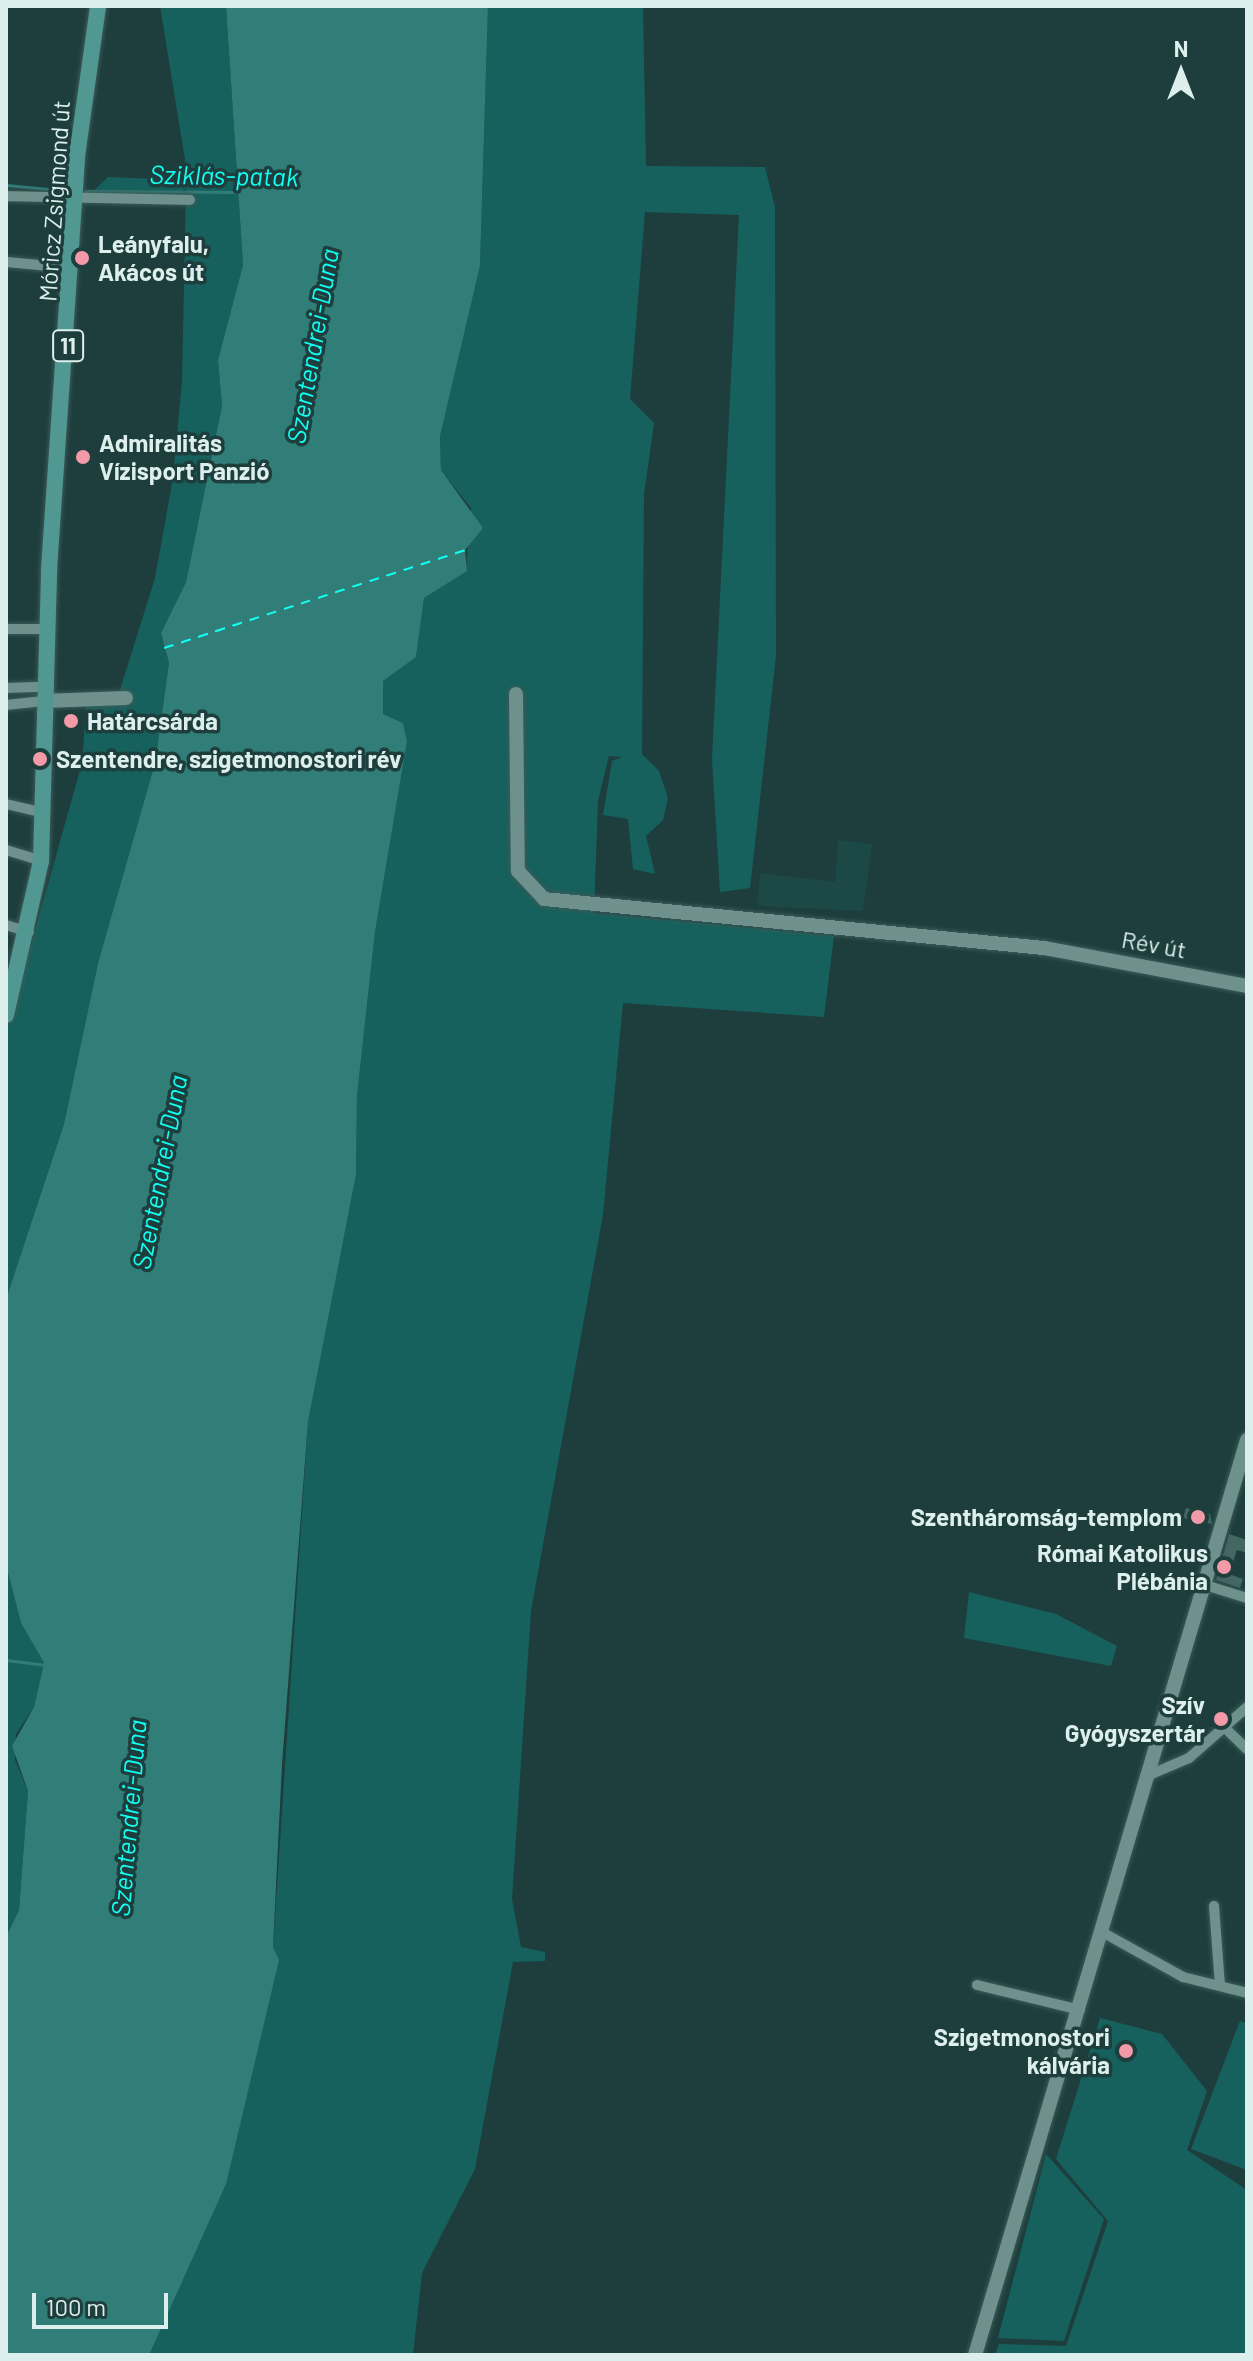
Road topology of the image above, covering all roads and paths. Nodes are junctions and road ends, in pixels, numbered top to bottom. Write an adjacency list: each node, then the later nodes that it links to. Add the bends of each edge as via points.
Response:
1 (98, 6): 3 (main road, Móricz Zsigmond út / 11)
2 (6, 196): 3 (street)
3 (74, 200): 4 (street); 6 (main road, Móricz Zsigmond út / 11)
4 (190, 200)
5 (6, 262): 6 (street)
6 (72, 268): 8 (main road, Móricz Zsigmond út / 11)
7 (6, 629): 8 (street)
8 (45, 629): 10 (main road, Móricz Zsigmond út / 11)
9 (6, 688): 10 (street)
10 (44, 694): 12 (street); 13 (street); 15 (main road, 11)
11 (516, 694): 20 (street, Rév út, via 518,871 544,899 1052,949)
12 (126, 698)
13 (6, 705)
14 (6, 804): 15 (street)
15 (44, 813): 17 (main road, 11)
16 (6, 850): 17 (street)
17 (41, 861): 19 (main road, 11)
18 (6, 925): 19 (street)
19 (29, 932): 21 (main road, 11)
20 (1247, 986)
21 (6, 1015)
22 (1247, 1440): 23 (street)
23 (1202, 1584): 24 (street); 28 (street)
24 (1247, 1598)
25 (1247, 1707): 26 (street)
26 (1225, 1728): 27 (street); 28 (street, via 1170,1771)
27 (1247, 1749)
28 (1147, 1776): 30 (street)
29 (1214, 1906): 32 (street)
30 (1102, 1932): 32 (street, via 1183,1977); 34 (street)
31 (977, 1985): 34 (street)
32 (1220, 1986): 33 (street)
33 (1247, 1993)
34 (1080, 2010): 35 (street)
35 (975, 2355)

